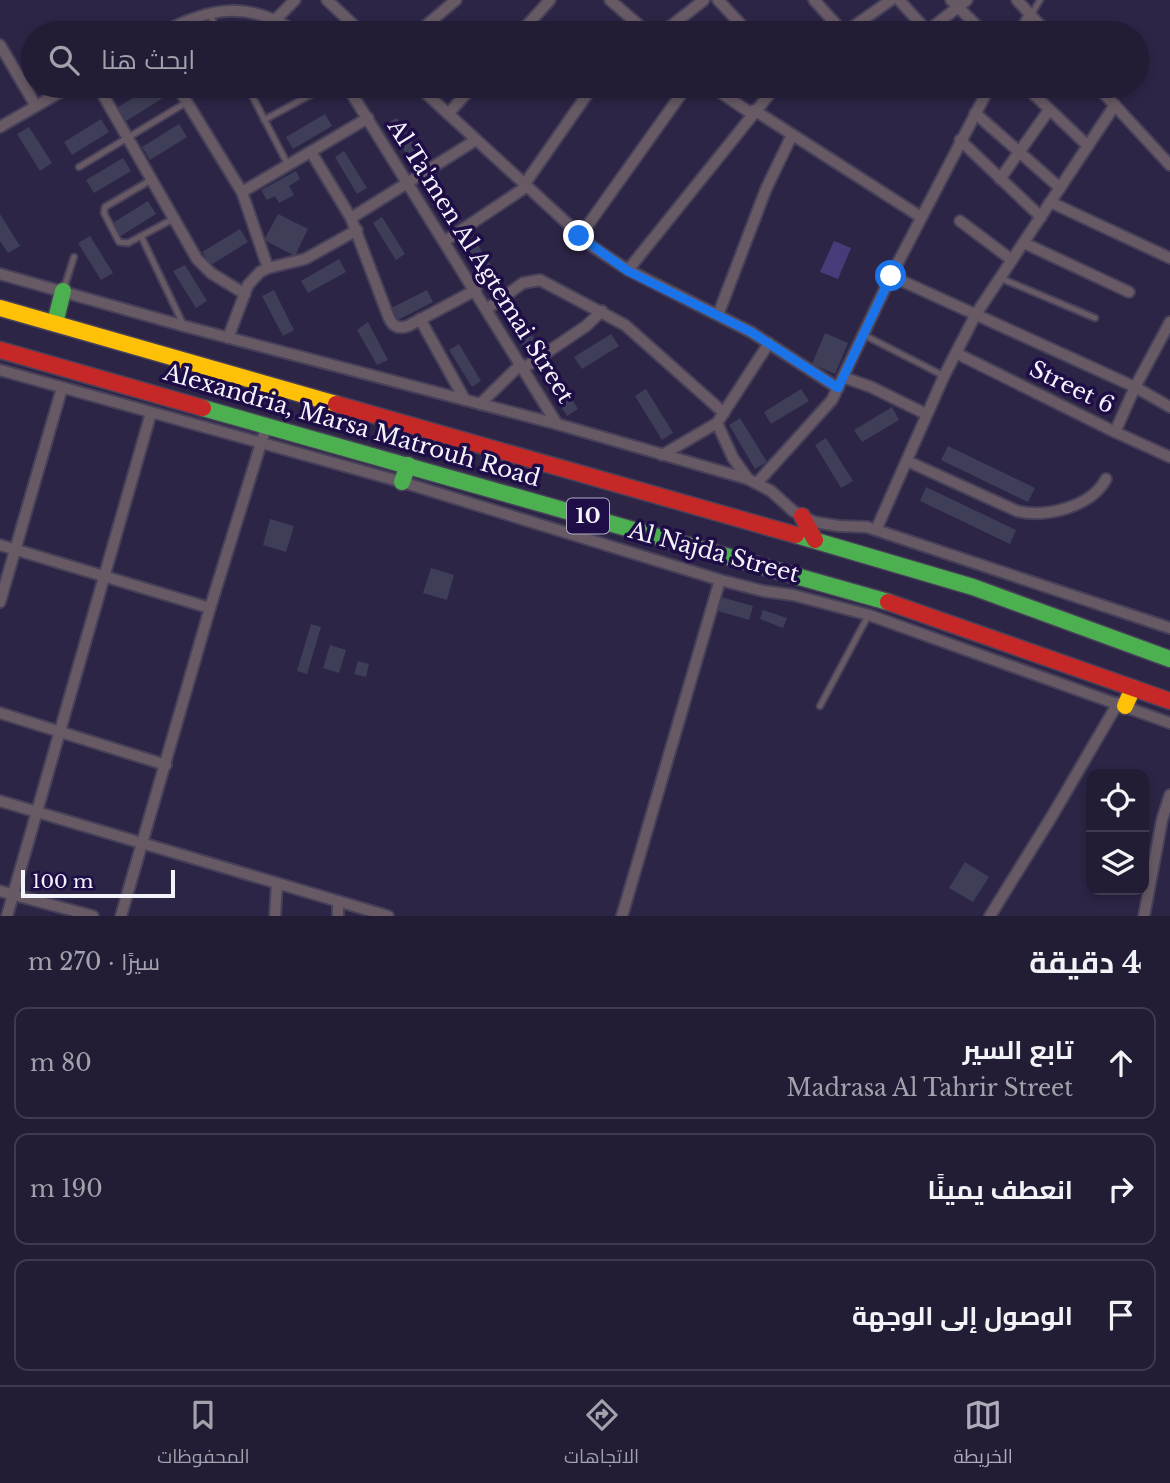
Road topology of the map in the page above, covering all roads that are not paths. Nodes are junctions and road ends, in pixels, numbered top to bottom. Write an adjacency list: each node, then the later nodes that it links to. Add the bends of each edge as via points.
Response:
1 (295, 0): 16 (street)
2 (327, 0): 19 (street)
3 (550, 0): 21 (street)
4 (610, 0): 22 (street)
5 (704, 0): 23 (street)
6 (718, 0): 24 (street)
7 (814, 0): 25 (street)
8 (891, 0): 26 (street)
9 (899, 0): 27 (street)
10 (1017, 0): 15 (street)
11 (1040, 0): 15 (lane)
12 (454, 1): 20 (street)
13 (959, 2): 28 (street); 29 (street)
14 (209, 13): 16 (street, via 243,10); 17 (street); 18 (lane)
15 (1031, 15): 30 (street); 31 (street)
16 (275, 20)
17 (190, 21)
18 (213, 21)
19 (349, 21)
20 (431, 21)
21 (531, 21)
22 (627, 21)
23 (678, 21)
24 (738, 21)
25 (833, 21)
26 (861, 21)
27 (917, 21)
28 (939, 21)
29 (975, 21)
30 (1027, 21)
31 (1037, 21)
32 (0, 45): 33 (street)
33 (21, 81)
34 (31, 98): 52 (street)
35 (50, 98): 52 (street)
36 (105, 98): 61 (street)
37 (184, 98): 50 (street)
38 (253, 98): 58 (lane)
39 (305, 98): 58 (lane)
40 (357, 98): 57 (street, Al Ta'men Al Agtemai Street)
41 (431, 98): 56 (street)
42 (462, 98): 56 (street)
43 (585, 98): 73 (street)
44 (678, 98): 84 (street)
45 (730, 98): 54 (street)
46 (765, 98): 54 (street)
47 (981, 98): 55 (street)
48 (1037, 98): 53 (street)
49 (1108, 98): 51 (street)
50 (187, 103): 61 (lane); 75 (street)
51 (1115, 105): 64 (street); 68 (street)
52 (36, 106): 59 (street)
53 (1049, 110): 64 (street); 66 (street)
54 (753, 112): 60 (street); 91 (street)
55 (975, 113): 63 (street); 66 (street)
56 (448, 114): 62 (street)
57 (368, 118): 65 (street); 72 (street, Al Ta'men Al Agtemai Street)
58 (264, 120): 67 (lane)
59 (0, 127)
60 (792, 135): 77 (street); 103 (street, via 766,189)
61 (128, 138): 69 (lane); 71 (street)
62 (476, 140): 72 (street); 73 (street)
63 (960, 140): 70 (street); 77 (street)
64 (1088, 146): 74 (street)
65 (311, 152): 67 (street); 79 (street)
66 (1019, 152): 70 (street); 74 (street)
67 (288, 165): 75 (street)
68 (1170, 165)
69 (79, 167)
70 (1000, 179): 78 (street)
71 (151, 180): 80 (street); 83 (lane, via 104,210 119,242 125,244)
72 (408, 183): 79 (street); 85 (street, Al Ta'men Al Agtemai Street)
73 (525, 186): 84 (street); 85 (street)
74 (1060, 188): 76 (street)
75 (242, 192): 90 (street)
76 (1050, 202): 78 (street); 88 (street)
77 (921, 217): 93 (street)
78 (1041, 217): 86 (street)
79 (351, 218): 82 (street)
80 (173, 219): 83 (lane); 98 (street, via 203,266)
81 (960, 221): 89 (street)
82 (356, 230): 90 (street, via 305,259); 105 (street, via 391,323 403,328)
83 (141, 236): 108 (lane)
84 (579, 236): 91 (street)
85 (444, 241): 96 (street, Al Ta'men Al Agtemai Street)
86 (1024, 243): 89 (street); 97 (street)
87 (74, 257): 95 (lane)
88 (1170, 258)
89 (1012, 260): 94 (street)
90 (268, 268): 98 (street, via 253,278)
91 (628, 271): 103 (street)
92 (0, 274): 95 (street)
93 (891, 276): 102 (street); 109 (street)
94 (1000, 278): 102 (street); 104 (lane)
95 (63, 290): 107 (main road); 108 (street)
96 (476, 290): 100 (street, Al Ta'men Al Agtemai Street); 105 (street)
97 (1129, 292)
98 (245, 294): 110 (street)
99 (0, 309): 107 (main road, Alexandria, Marsa Matrouh Road / 10)
100 (487, 309): 101 (street, via 523,283 540,280); 114 (street, Al Ta'men Al Agtemai Street)
101 (601, 311): 114 (street, via 586,326); 126 (street, via 636,334)
102 (976, 314): 113 (street); 118 (street)
103 (718, 315): 111 (street)
104 (1095, 318)
105 (421, 319): 121 (street)
106 (1170, 322): 118 (street)
107 (55, 324): 140 (main road, Alexandria, Marsa Matrouh Road / 10)
108 (184, 326): 110 (street)
109 (864, 335): 116 (lane); 117 (street)
110 (228, 338): 121 (street)
111 (769, 343): 120 (street); 126 (street)
112 (0, 349): 127 (main road, Alexandria, Marsa Matrouh Road / 10)
113 (956, 353): 116 (street); 129 (street, Street 6)
114 (523, 366): 122 (street); 128 (street, Al Ta'men Al Agtemai Street)
115 (0, 370): 119 (street, Al Najda Street)
116 (944, 376): 125 (street)
117 (843, 377): 120 (street); 125 (street)
118 (1135, 387): 123 (street); 129 (street)
119 (62, 388): 124 (street, Al Najda Street); 142 (street)
120 (838, 388): 136 (street, via 824,410)
121 (465, 400): 122 (street)
122 (480, 404): 128 (street)
123 (1170, 407)
124 (151, 413): 130 (street, Al Najda Street); 143 (street)
125 (926, 415): 133 (street)
126 (720, 418): 131 (street); 136 (street, via 733,458)
127 (267, 424): 130 (street); 134 (main road, Alexandria, Marsa Matrouh Road / 10)
128 (557, 424): 131 (street)
129 (1115, 432): 132 (street, Street 6)
130 (261, 443): 137 (street, Al Najda Street); 147 (street)
131 (662, 455): 136 (street)
132 (1170, 457)
133 (907, 461): 135 (street, via 1028,514 1061,510 1093,494); 139 (street)
134 (408, 465): 137 (main road); 145 (main road, Alexandria, Marsa Matrouh Road / 10)
135 (1106, 479)
136 (753, 481): 138 (street)
137 (402, 482): 144 (street, Al Najda Street)
138 (802, 516): 139 (street, via 825,525); 140 (main road)
139 (876, 530): 149 (street)
140 (815, 540): 150 (main road, Alexandria, Marsa Matrouh Road / 10, via 973,587)
141 (0, 545): 142 (street)
142 (16, 550): 143 (street); 146 (street)
143 (105, 576): 147 (street); 157 (street)
144 (720, 580): 148 (street, Al Najda Street); 173 (street)
145 (884, 601): 148 (main road); 151 (main road, Alexandria, Marsa Matrouh Road / 10)
146 (0, 602)
147 (210, 608): 158 (street)
148 (873, 616): 153 (street, Al Najda Street); 154 (lane)
149 (1170, 628)
150 (1170, 659)
151 (1133, 688): 152 (main road, Alexandria, Marsa Matrouh Road / 10); 153 (main road)
152 (1170, 702)
153 (1121, 705): 156 (street, Al Najda Street); 174 (street)
154 (820, 706)
155 (0, 713): 157 (street)
156 (1170, 723)
157 (60, 732): 158 (street); 161 (street)
158 (166, 765): 162 (street)
159 (1170, 795): 175 (street)
160 (0, 801): 161 (street)
161 (37, 812): 162 (street); 165 (street)
162 (143, 843): 163 (street); 169 (street)
163 (277, 883): 166 (street); 170 (street)
164 (0, 891): 165 (street)
165 (13, 895): 167 (street); 168 (street)
166 (338, 901): 171 (street); 172 (street)
167 (7, 916)
168 (93, 916)
169 (121, 916)
170 (275, 916)
171 (338, 916)
172 (388, 916)
173 (622, 916)
174 (990, 916)
175 (1144, 916)

